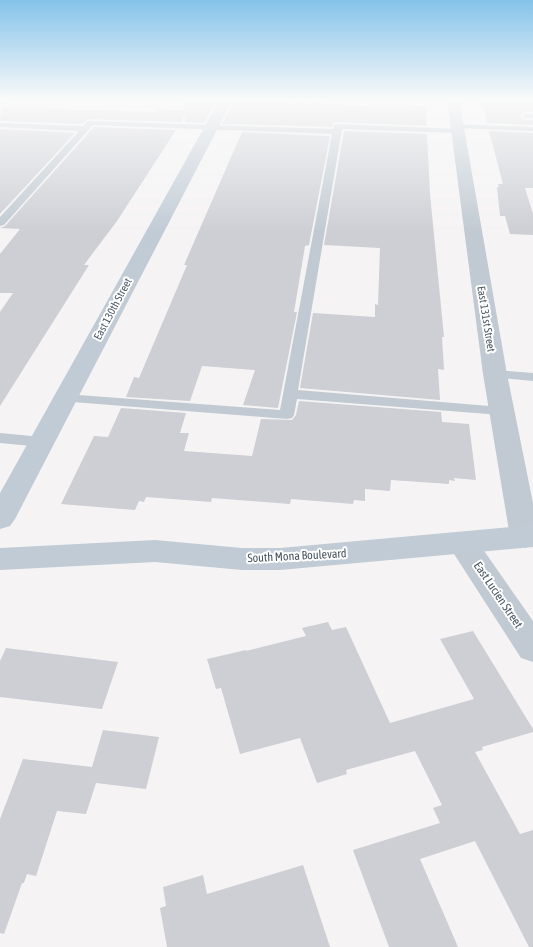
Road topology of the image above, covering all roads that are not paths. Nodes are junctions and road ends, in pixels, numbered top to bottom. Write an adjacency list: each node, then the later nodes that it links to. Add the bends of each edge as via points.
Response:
1 (73, 143): 5 (lane)
2 (203, 143): 9 (street, East 130th Street)
3 (335, 143): 8 (lane)
4 (459, 143): 6 (street, East 131st Street)
5 (0, 223)
6 (495, 374): 7 (lane); 10 (street, East 131st Street)
7 (533, 377)
8 (290, 394): 9 (lane, via 287,414); 10 (lane)
9 (65, 398): 12 (street, East 130th Street)
10 (501, 411): 14 (street, East 131st Street)
11 (0, 438): 12 (lane)
12 (42, 442): 13 (street, East 130th Street)
13 (0, 519)
14 (529, 536): 15 (street, South Mona Boulevard)
15 (462, 543): 16 (street, South Mona Boulevard, via 280,559 155,551); 17 (street, East Lucien Street)
16 (0, 559)
17 (533, 648)

